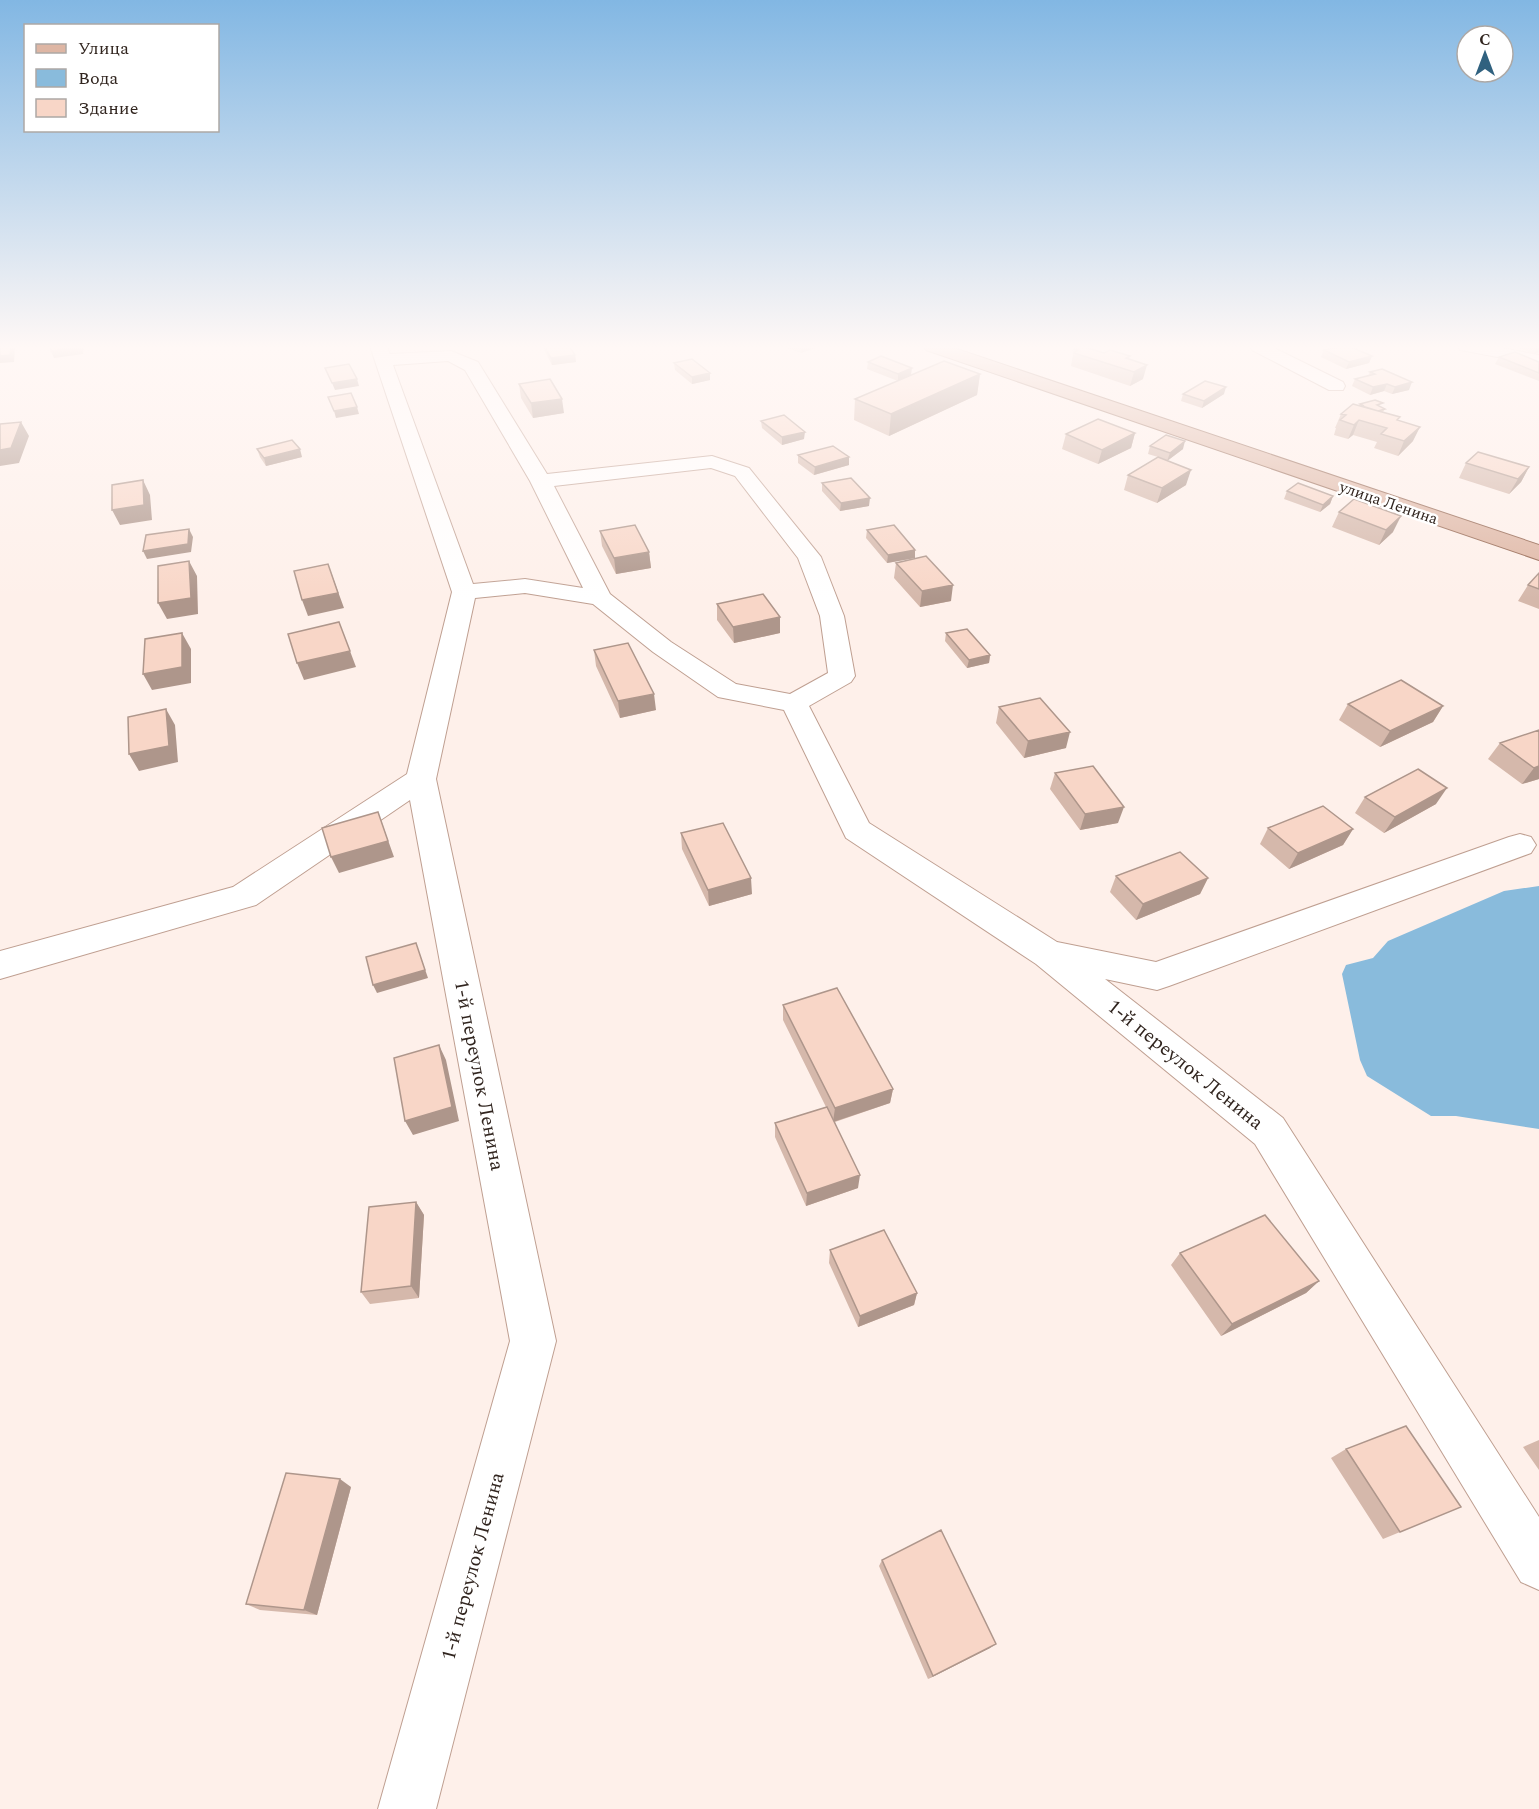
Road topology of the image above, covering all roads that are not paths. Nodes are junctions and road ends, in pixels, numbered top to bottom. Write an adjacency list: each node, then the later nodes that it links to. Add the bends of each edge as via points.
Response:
1 (408, 430): 6 (street)
2 (510, 430): 4 (street)
3 (1181, 430): 5 (main road, улица Ленина)
4 (541, 482): 7 (street); 8 (street, via 712,462 742,472 809,557 832,616 842,676)
5 (1539, 553)
6 (464, 592): 7 (street, via 525,586); 9 (street, 1-й переулок Ленина)
7 (600, 598): 8 (street, via 662,647 728,691)
8 (794, 703): 11 (street, 1-й переулок Ленина, via 857,830)
9 (421, 779): 12 (street, via 244,896); 14 (street, 1-й переулок Ленина, via 533,1341)
10 (1520, 845): 11 (street, via 1157,976)
11 (1048, 954): 13 (street, 1-й переулок Ленина, via 1269,1131)
12 (0, 965)
13 (1539, 1564)
14 (408, 1809)

